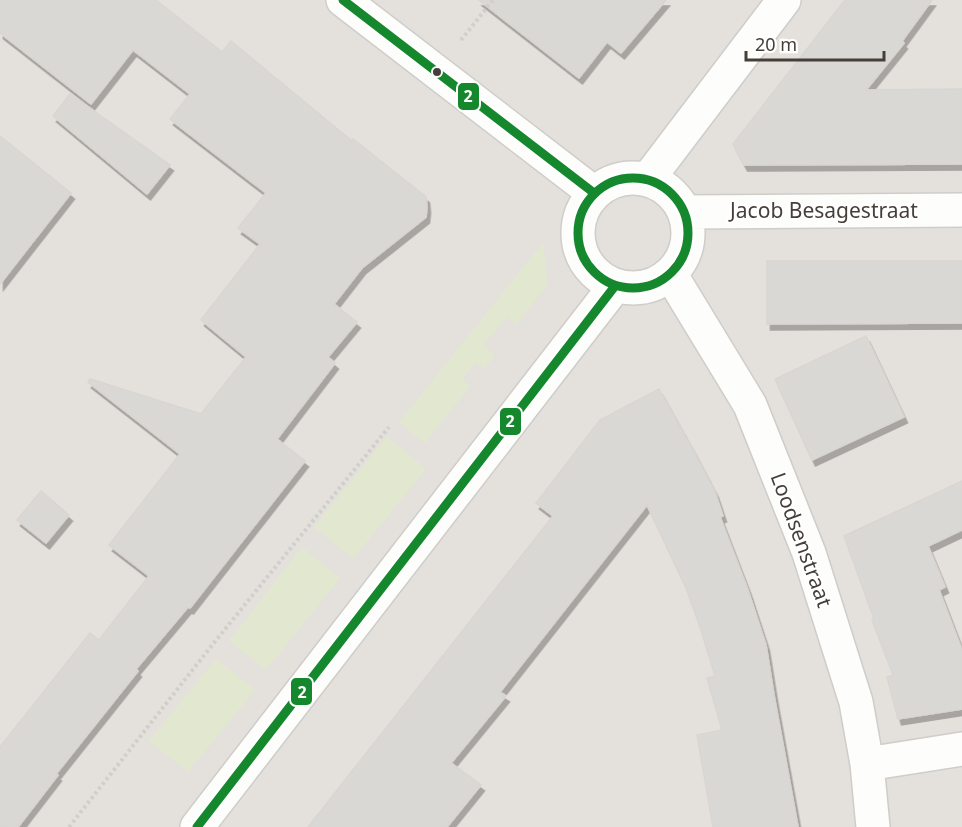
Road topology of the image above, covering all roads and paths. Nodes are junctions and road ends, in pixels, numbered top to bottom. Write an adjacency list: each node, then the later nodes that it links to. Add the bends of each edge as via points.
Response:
1 (344, 0): 4 (street)
2 (493, 0): 4 (path)
3 (784, 0): 5 (street)
4 (435, 71): 6 (street)
5 (648, 179): 6 (street, via 618,179); 8 (street, via 670,191)
6 (594, 193): 10 (street, via 581,212 577,234 582,256 596,275)
7 (962, 210): 8 (street, Jacob Besagestraat)
8 (685, 212): 9 (street, via 690,235 684,257)
9 (671, 275): 10 (street, via 644,288); 13 (street, Loodsenstraat, via 750,405 809,553 856,702)
10 (615, 286): 15 (street)
11 (388, 427): 14 (path)
12 (962, 749): 13 (street)
13 (867, 764): 16 (street, Loodsenstraat)
14 (69, 827)
15 (197, 827)
16 (873, 827)

